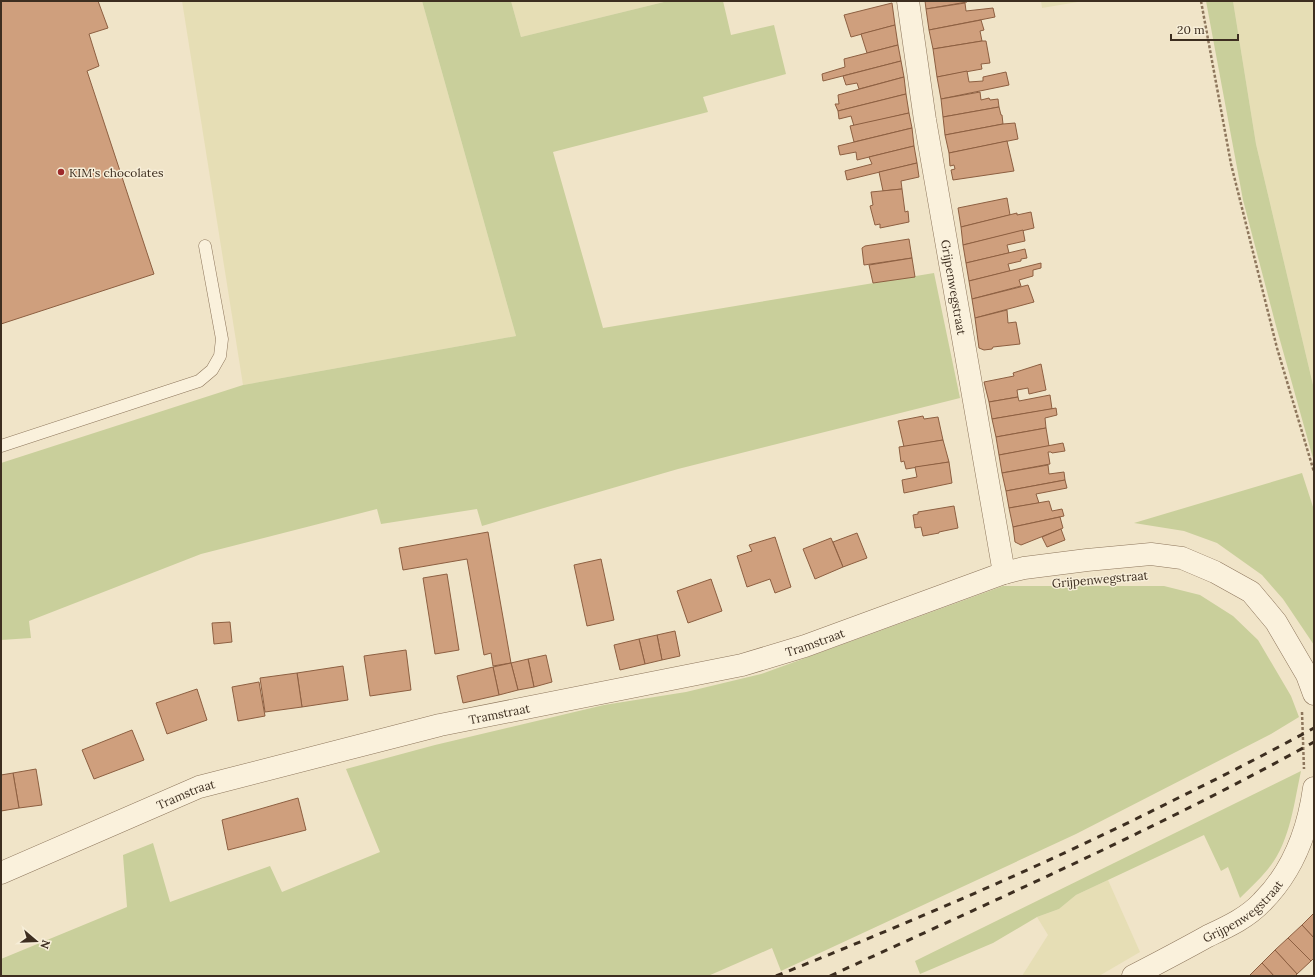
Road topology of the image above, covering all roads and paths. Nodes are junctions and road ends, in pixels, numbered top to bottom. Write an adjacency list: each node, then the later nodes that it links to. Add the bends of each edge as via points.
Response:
1 (908, 1): 6 (street, Grijpenwegstraat, via 925,120)
2 (1201, 1): 5 (path, via 1231,164 1277,348)
3 (205, 246): 4 (lane, via 222,340 220,356 212,370 199,381)
4 (1, 446)
5 (1314, 472)
6 (1004, 573): 7 (street, Grijpenwegstraat, via 1052,564 1151,554 1182,558 1216,572 1251,592 1276,622 1307,675); 9 (street, Tramstraat, via 805,646 742,664 440,725 199,787)
7 (1308, 702): 8 (path, via 1304,769)
8 (1308, 782): 10 (street, Grijpenwegstraat, via 1311,809 1304,835 1280,881 1261,903 1239,920)
9 (1, 873)
10 (1133, 976)

